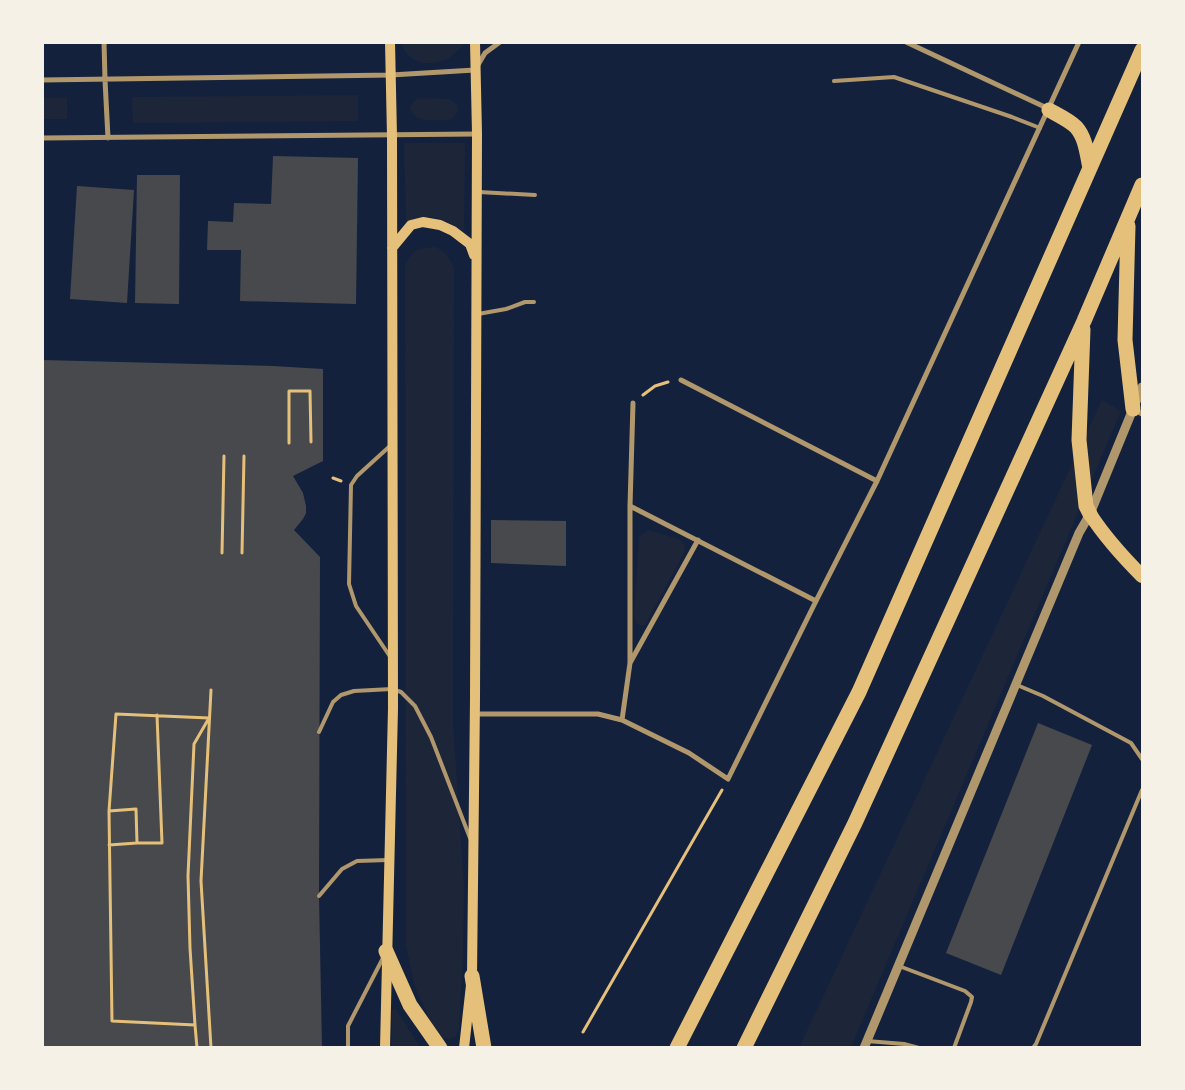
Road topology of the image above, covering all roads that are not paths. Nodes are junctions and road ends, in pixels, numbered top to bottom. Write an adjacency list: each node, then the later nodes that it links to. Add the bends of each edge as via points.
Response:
1 (104, 42): 11 (street)
2 (390, 42): 9 (main road)
3 (475, 42): 8 (main road)
4 (500, 42): 8 (street, via 485,53)
5 (906, 42): 13 (street)
6 (1079, 42): 13 (street)
7 (1142, 50): 19 (highway)
8 (475, 70): 9 (street); 15 (main road)
9 (391, 75): 11 (street); 16 (main road)
10 (42, 80): 11 (street)
11 (105, 80): 18 (street)
12 (834, 81): 14 (lane, via 894,77)
13 (1049, 110): 14 (street); 19 (highway, via 1076,126 1084,142)
14 (1040, 128): 34 (street)
15 (477, 134): 16 (street); 21 (main road)
16 (392, 136): 18 (street); 24 (main road)
17 (42, 138): 18 (street)
18 (108, 138)
19 (1090, 168): 61 (highway, via 859,692)
20 (1142, 184): 23 (highway)
21 (477, 192): 22 (lane); 25 (main road)
22 (535, 195)
23 (1128, 217): 28 (highway); 32 (highway, via 1125,340)
24 (392, 248): 25 (main road, via 411,225 422,222 453,231 470,244); 33 (main road)
25 (476, 261): 27 (main road)
26 (534, 302): 27 (lane)
27 (476, 314): 44 (main road)
28 (1084, 321): 36 (highway, via 1079,440 1086,506); 62 (highway, via 855,823)
29 (681, 380): 34 (street)
30 (1142, 387): 32 (street)
31 (633, 403): 35 (street)
32 (1138, 411): 36 (street)
33 (392, 444): 40 (main road); 40 (lane, via 351,485 349,584 356,606)
34 (877, 481): 39 (street)
35 (630, 506): 37 (street); 41 (street)
36 (1090, 514): 38 (highway); 42 (street, via 1079,533)
37 (698, 540): 39 (street); 41 (street)
38 (1142, 576)
39 (816, 600): 45 (street, via 728,779 689,753)
40 (392, 660): 43 (main road)
41 (630, 663): 45 (street)
42 (1016, 685): 47 (lane, via 1131,743); 53 (street)
43 (392, 689): 46 (lane, via 341,695); 49 (lane, via 401,692 415,706); 50 (main road)
44 (474, 714): 45 (street, via 598,714); 49 (main road)
45 (622, 720)
46 (319, 732)
47 (1142, 759)
48 (1142, 790): 65 (lane)
49 (473, 847): 54 (main road)
50 (388, 860): 51 (lane, via 357,861 342,869); 52 (main road)
51 (319, 896)
52 (386, 952): 56 (lane, via 348,1026); 57 (main road); 58 (highway, via 410,1005)
53 (898, 966): 55 (street); 64 (lane, via 965,991 972,997)
54 (472, 976): 59 (main road); 60 (highway)
55 (866, 1044): 63 (lane, via 904,1044)
56 (348, 1048)
57 (385, 1048)
58 (440, 1048)
59 (464, 1048)
60 (484, 1048)
61 (677, 1048)
62 (744, 1048)
63 (919, 1048)
64 (954, 1048)
65 (1033, 1048)

